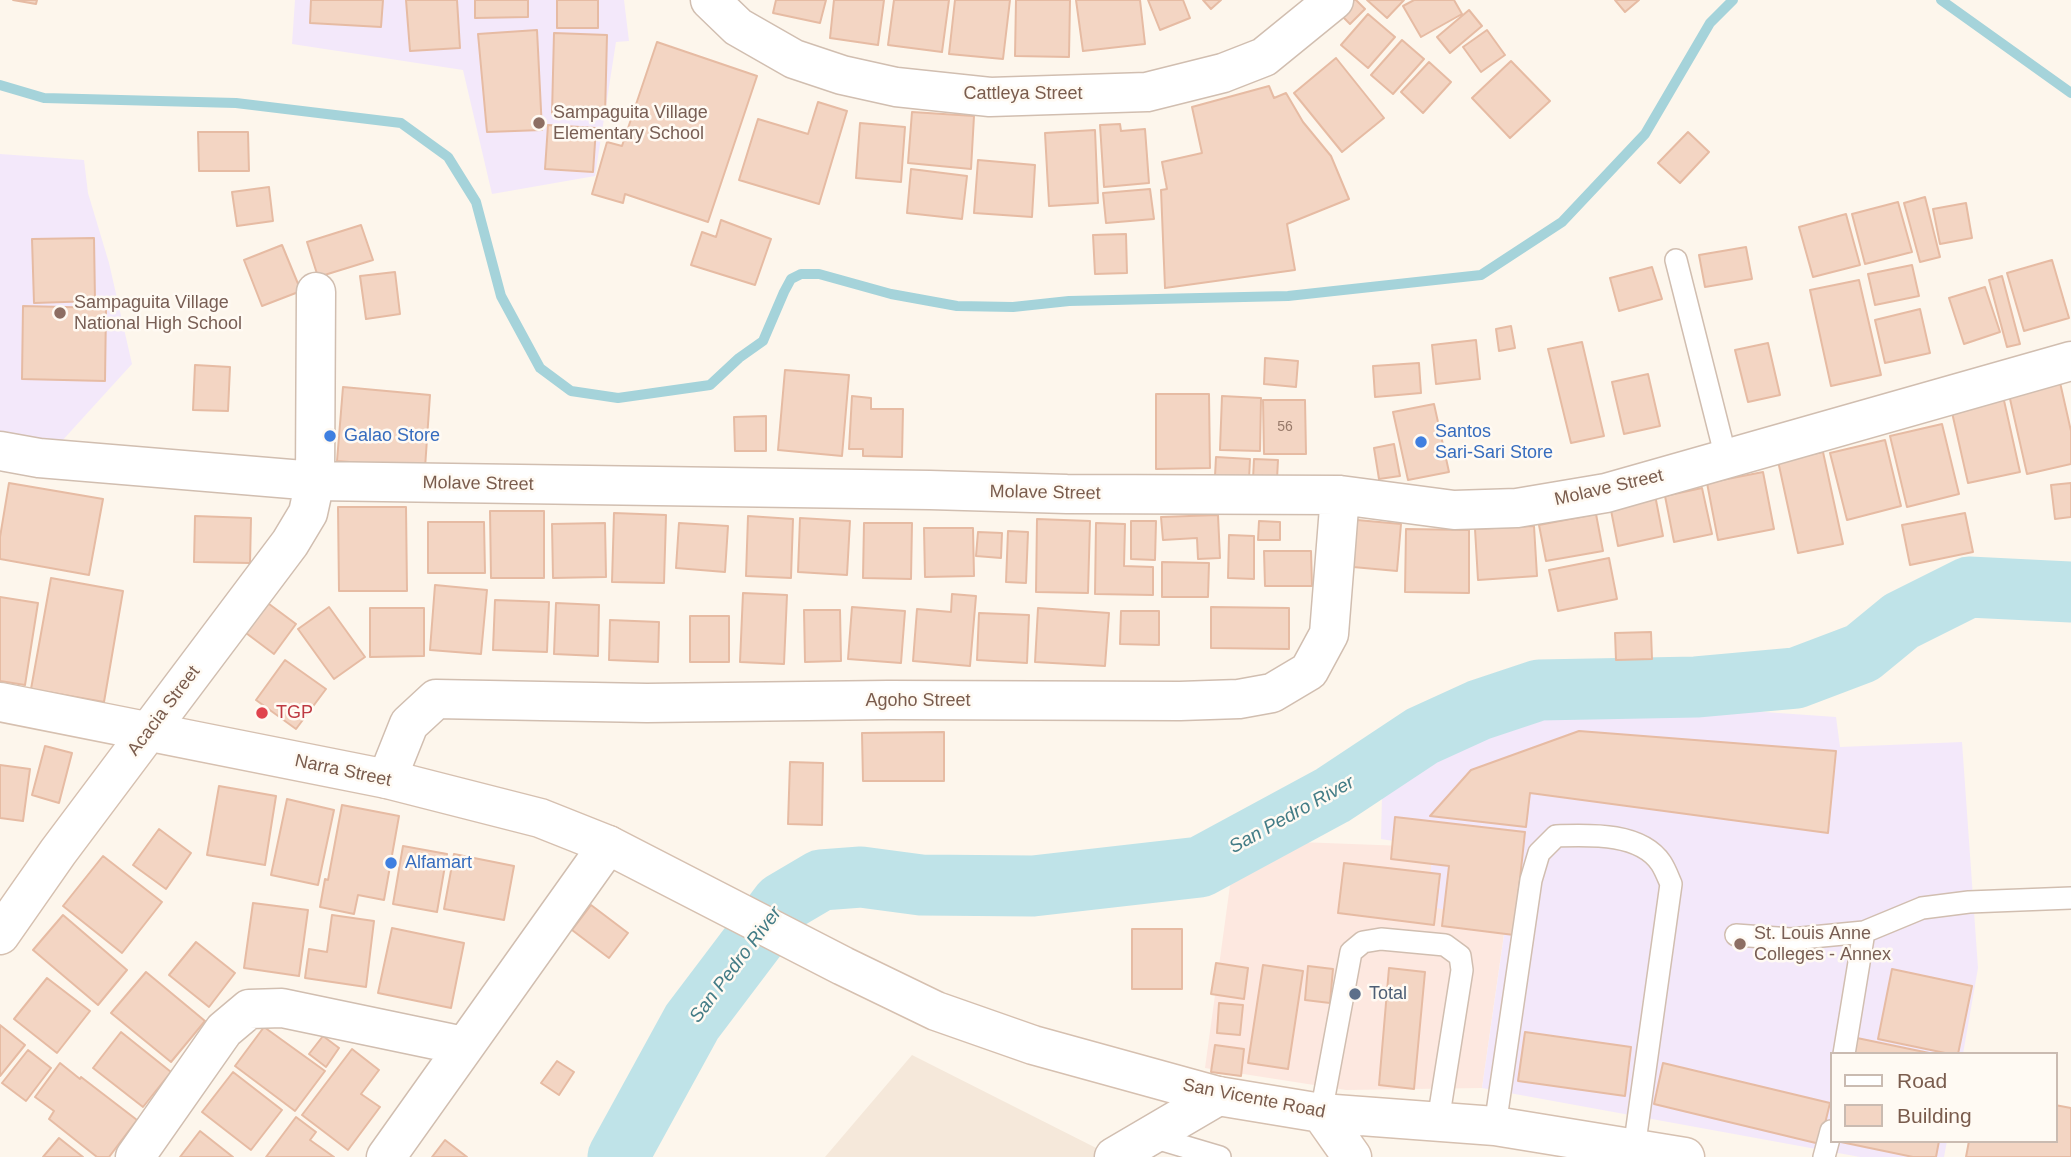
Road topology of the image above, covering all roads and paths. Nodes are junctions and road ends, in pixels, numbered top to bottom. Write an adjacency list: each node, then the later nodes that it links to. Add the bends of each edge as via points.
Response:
1 (710, 0): 3 (street, Cattleya Street)
2 (1334, 0): 3 (street, Cattleya Street, via 1264,57 1223,72 1147,92 990,97 896,87 794,59)
3 (746, 14)
4 (1676, 260): 8 (lane)
5 (316, 292): 9 (street, Acacia Street)
6 (2071, 361): 8 (street, Molave Street)
7 (0, 451): 9 (street, Molave Street)
8 (1726, 458): 10 (street, Molave Street, via 1606,493 1517,508 1454,510)
9 (315, 481): 10 (street, Molave Street); 12 (street, Acacia Street, via 309,513 290,543)
10 (1340, 495): 13 (street, Agoho Street, via 1329,634 1309,671 1272,693 1239,699 1154,701 436,699 409,724)
11 (0, 702): 12 (street, Narra Street)
12 (148, 732): 13 (street, Narra Street); 18 (street, Acacia Street)
13 (387, 779): 14 (street, Narra Street, via 540,818)
14 (608, 845): 15 (street, Narra Street); 20 (street)
15 (673, 880): 22 (street, San Vicente Road, via 936,1011 1033,1045)
16 (2071, 898): 17 (lane, via 1923,908)
17 (1864, 932): 19 (lane, via 1791,939); 21 (lane)
18 (0, 935)
19 (1736, 935)
20 (464, 1046): 29 (street, via 282,1008 249,1009 224,1030); 30 (street)
21 (1844, 1052)
22 (1219, 1096): 23 (street, San Vicente Road); 26 (street)
23 (1321, 1113): 24 (street, San Vicente Road); 24 (lane, via 1351,952 1363,942 1381,939 1445,945 1460,956 1462,970); 33 (street)
24 (1438, 1121): 25 (street, San Vicente Road)
25 (1495, 1126): 28 (street, San Vicente Road); 28 (lane, via 1531,880 1539,853 1556,836 1598,835 1640,845 1660,862 1671,884)
26 (1149, 1136): 31 (street); 32 (lane)
27 (1829, 1138): 35 (lane)
28 (1634, 1149): 34 (street, San Vicente Road)
29 (135, 1157)
30 (386, 1157)
31 (1114, 1157)
32 (1220, 1157)
33 (1352, 1157)
34 (1685, 1157)
35 (1824, 1157)

